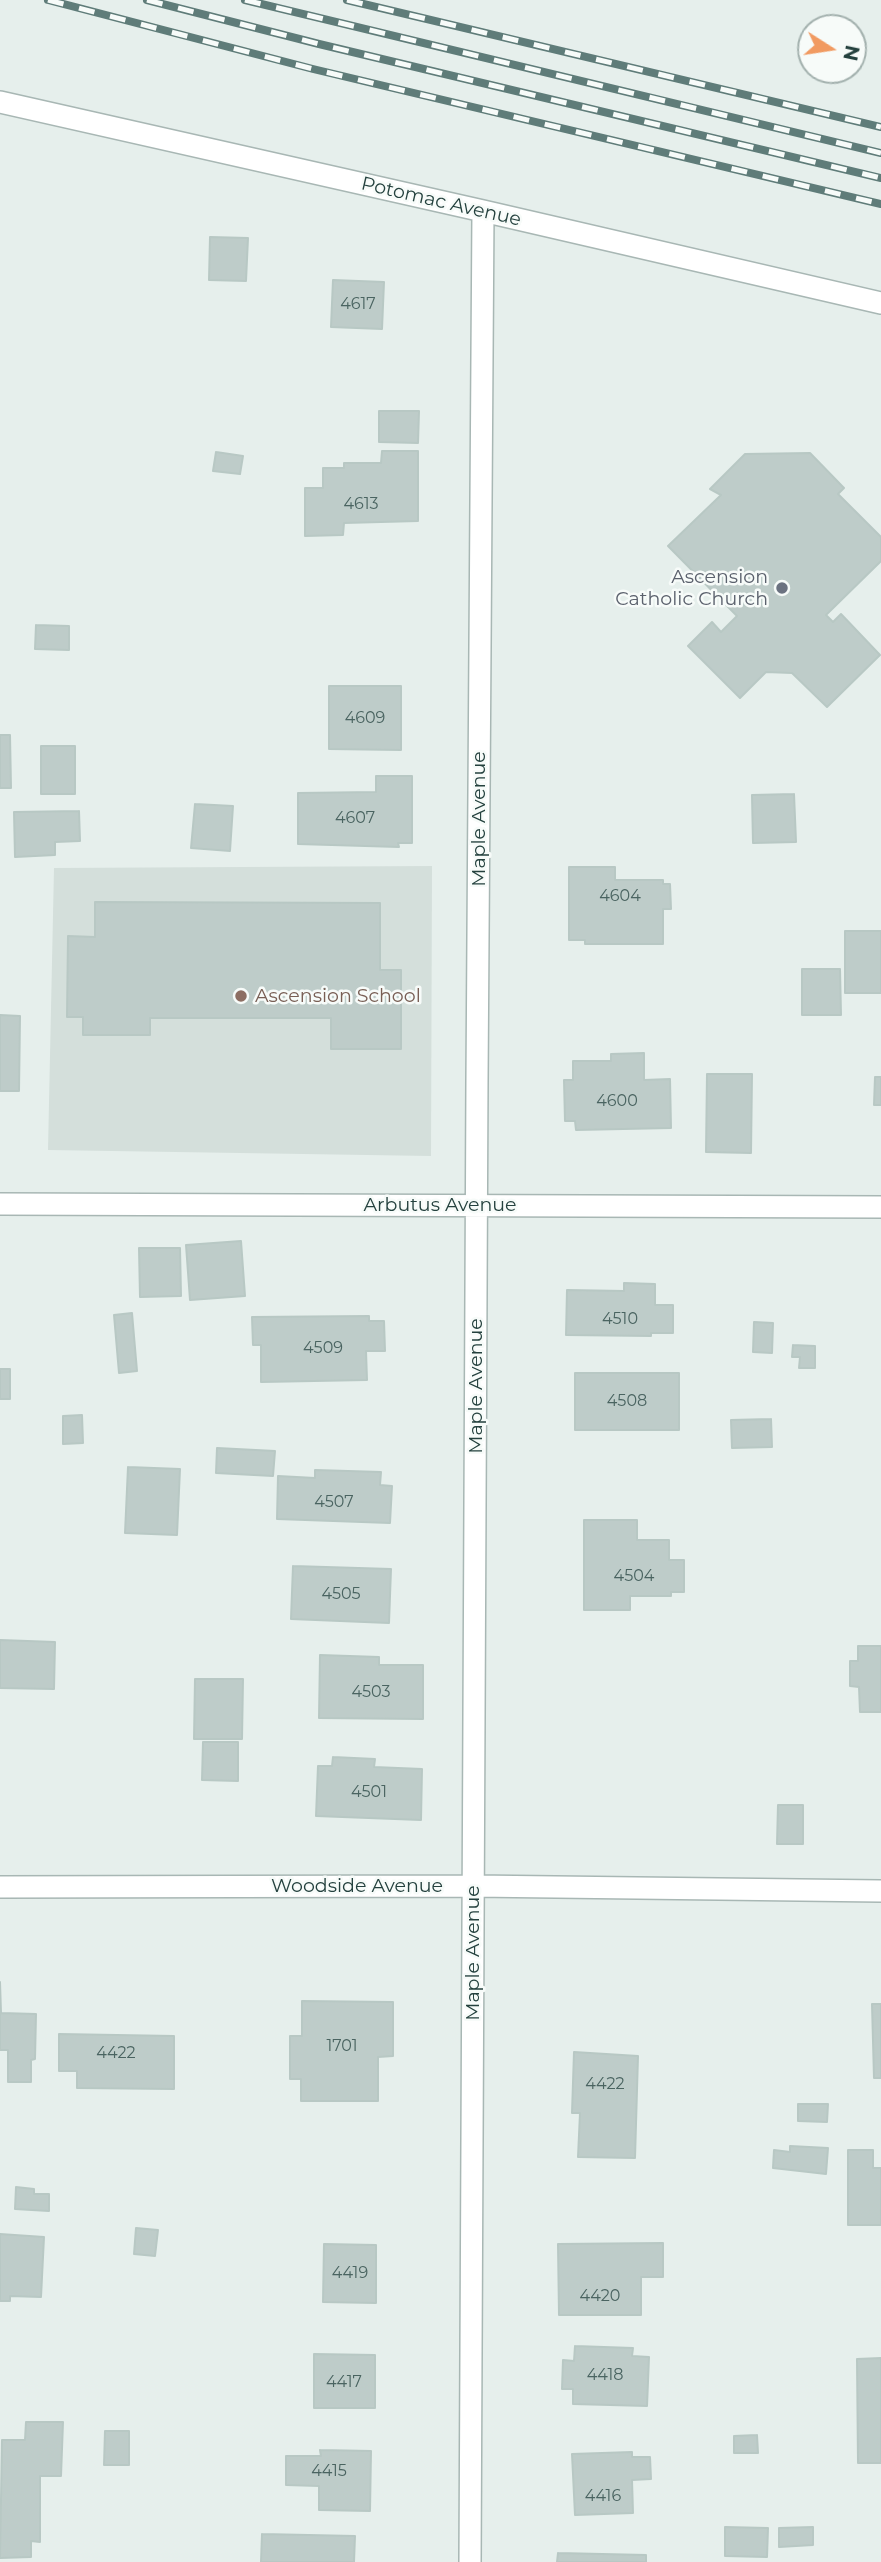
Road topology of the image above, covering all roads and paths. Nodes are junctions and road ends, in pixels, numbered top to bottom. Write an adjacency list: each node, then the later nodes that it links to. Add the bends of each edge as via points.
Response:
1 (0, 102): 2 (street, Potomac Avenue)
2 (483, 211): 3 (street, Potomac Avenue); 5 (street, Maple Avenue)
3 (881, 303)
4 (0, 1203): 5 (street, Arbutus Avenue)
5 (476, 1206): 6 (street, Arbutus Avenue); 7 (street, Maple Avenue)
6 (881, 1207)
7 (474, 1886): 8 (street, Woodside Avenue); 9 (street, Woodside Avenue); 10 (street, Maple Avenue)
8 (0, 1887)
9 (881, 1891)
10 (470, 2562)

